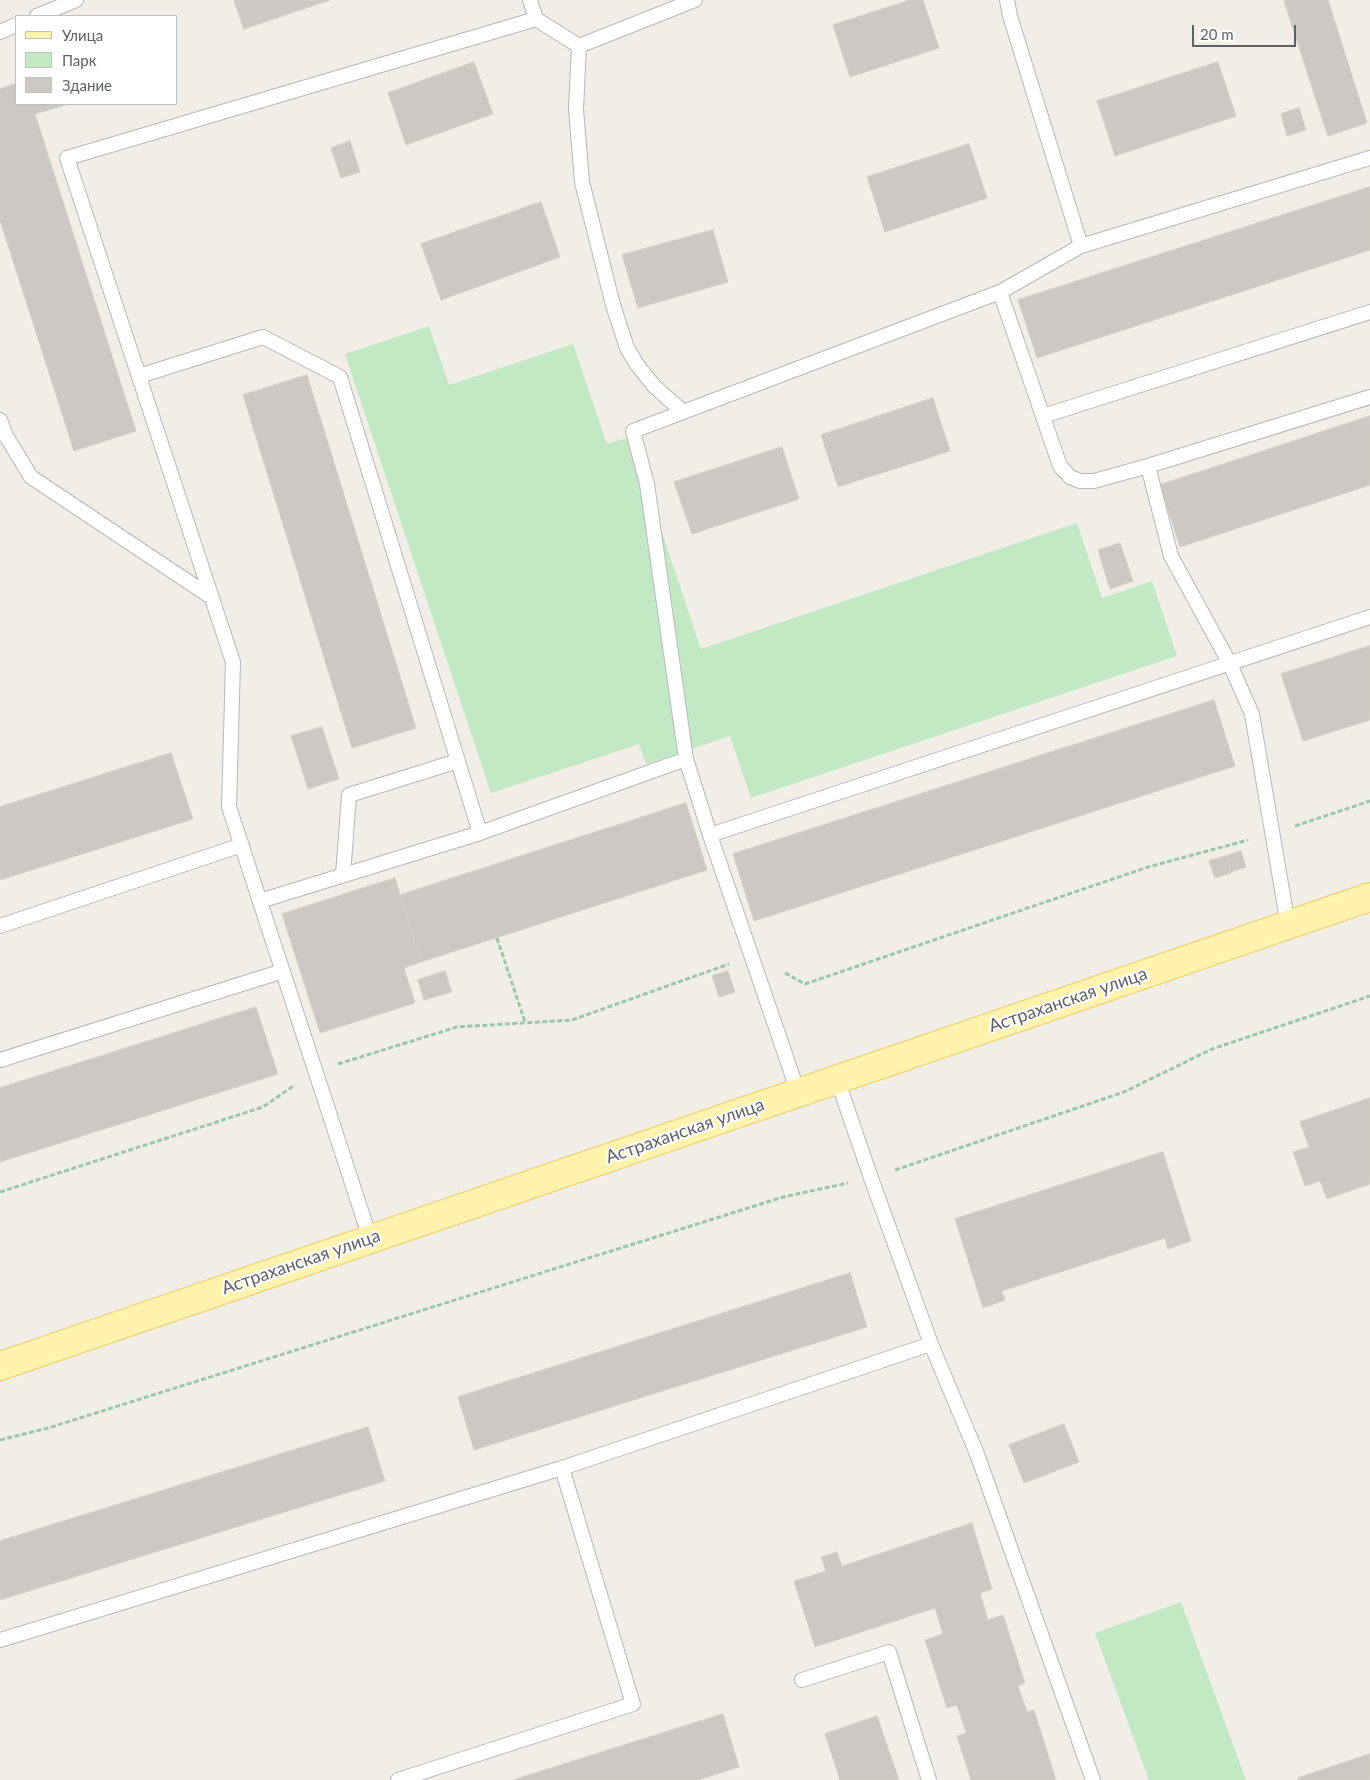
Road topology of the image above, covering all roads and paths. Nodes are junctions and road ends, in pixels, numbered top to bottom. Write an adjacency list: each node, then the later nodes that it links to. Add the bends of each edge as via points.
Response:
1 (76, 0): 5 (lane)
2 (530, 0): 6 (lane)
3 (695, 0): 9 (lane)
4 (1007, 0): 11 (lane)
5 (39, 15)
6 (536, 19): 9 (lane); 14 (lane, via 67,158)
7 (15, 25): 8 (lane)
8 (0, 32)
9 (579, 46): 16 (lane, via 576,109 582,182 613,305 627,348 638,366 654,386)
10 (1370, 158): 11 (lane)
11 (1080, 246): 12 (lane)
12 (1000, 292): 16 (lane); 17 (lane)
13 (1370, 312): 17 (lane)
14 (139, 376): 20 (lane); 24 (lane, via 263,337 340,377)
15 (1370, 397): 19 (lane)
16 (683, 412): 23 (lane, via 633,431 647,484)
17 (1044, 416): 19 (lane, via 1060,466 1080,482)
18 (0, 420): 20 (lane, via 6,436 32,477)
19 (1148, 466): 22 (lane, via 1171,556)
20 (211, 597): 29 (lane, via 233,662 229,807)
21 (1370, 617): 22 (lane)
22 (1230, 664): 27 (lane, via 1252,714); 28 (lane)
23 (686, 758): 26 (lane); 28 (lane)
24 (458, 761): 26 (lane); 30 (lane, via 349,795)
25 (1370, 801): 27 (path)
26 (480, 833): 30 (lane)
27 (1272, 834): 33 (lane); 36 (path, via 1148,867 805,984)
28 (710, 835): 36 (lane)
29 (242, 845): 32 (lane); 34 (lane)
30 (343, 875): 32 (lane)
31 (1370, 897): 33 (main road, Астраханская улица)
32 (260, 901): 37 (lane)
33 (1288, 925): 42 (main road, Астраханская улица)
34 (0, 926)
35 (497, 938): 39 (path)
36 (752, 956): 39 (path, via 572,1020); 43 (lane)
37 (283, 971): 40 (lane); 41 (lane)
38 (1370, 996): 44 (path, via 1212,1049 1124,1092)
39 (524, 1022): 41 (path, via 457,1027)
40 (0, 1060)
41 (316, 1071): 45 (path, via 263,1107); 46 (lane)
42 (837, 1079): 43 (main road, Астраханская улица); 44 (lane)
43 (798, 1092): 46 (main road, Астраханская улица)
44 (871, 1178): 47 (lane); 49 (path, via 783,1197 48,1428)
45 (0, 1192)
46 (370, 1238): 48 (main road, Астраханская улица)
47 (930, 1344): 50 (lane); 55 (lane, via 977,1454)
48 (0, 1366)
49 (0, 1440)
50 (562, 1468): 51 (lane); 53 (lane, via 633,1704)
51 (0, 1640)
52 (802, 1680): 54 (lane, via 889,1652)
53 (398, 1780)
54 (929, 1780)
55 (1093, 1780)

